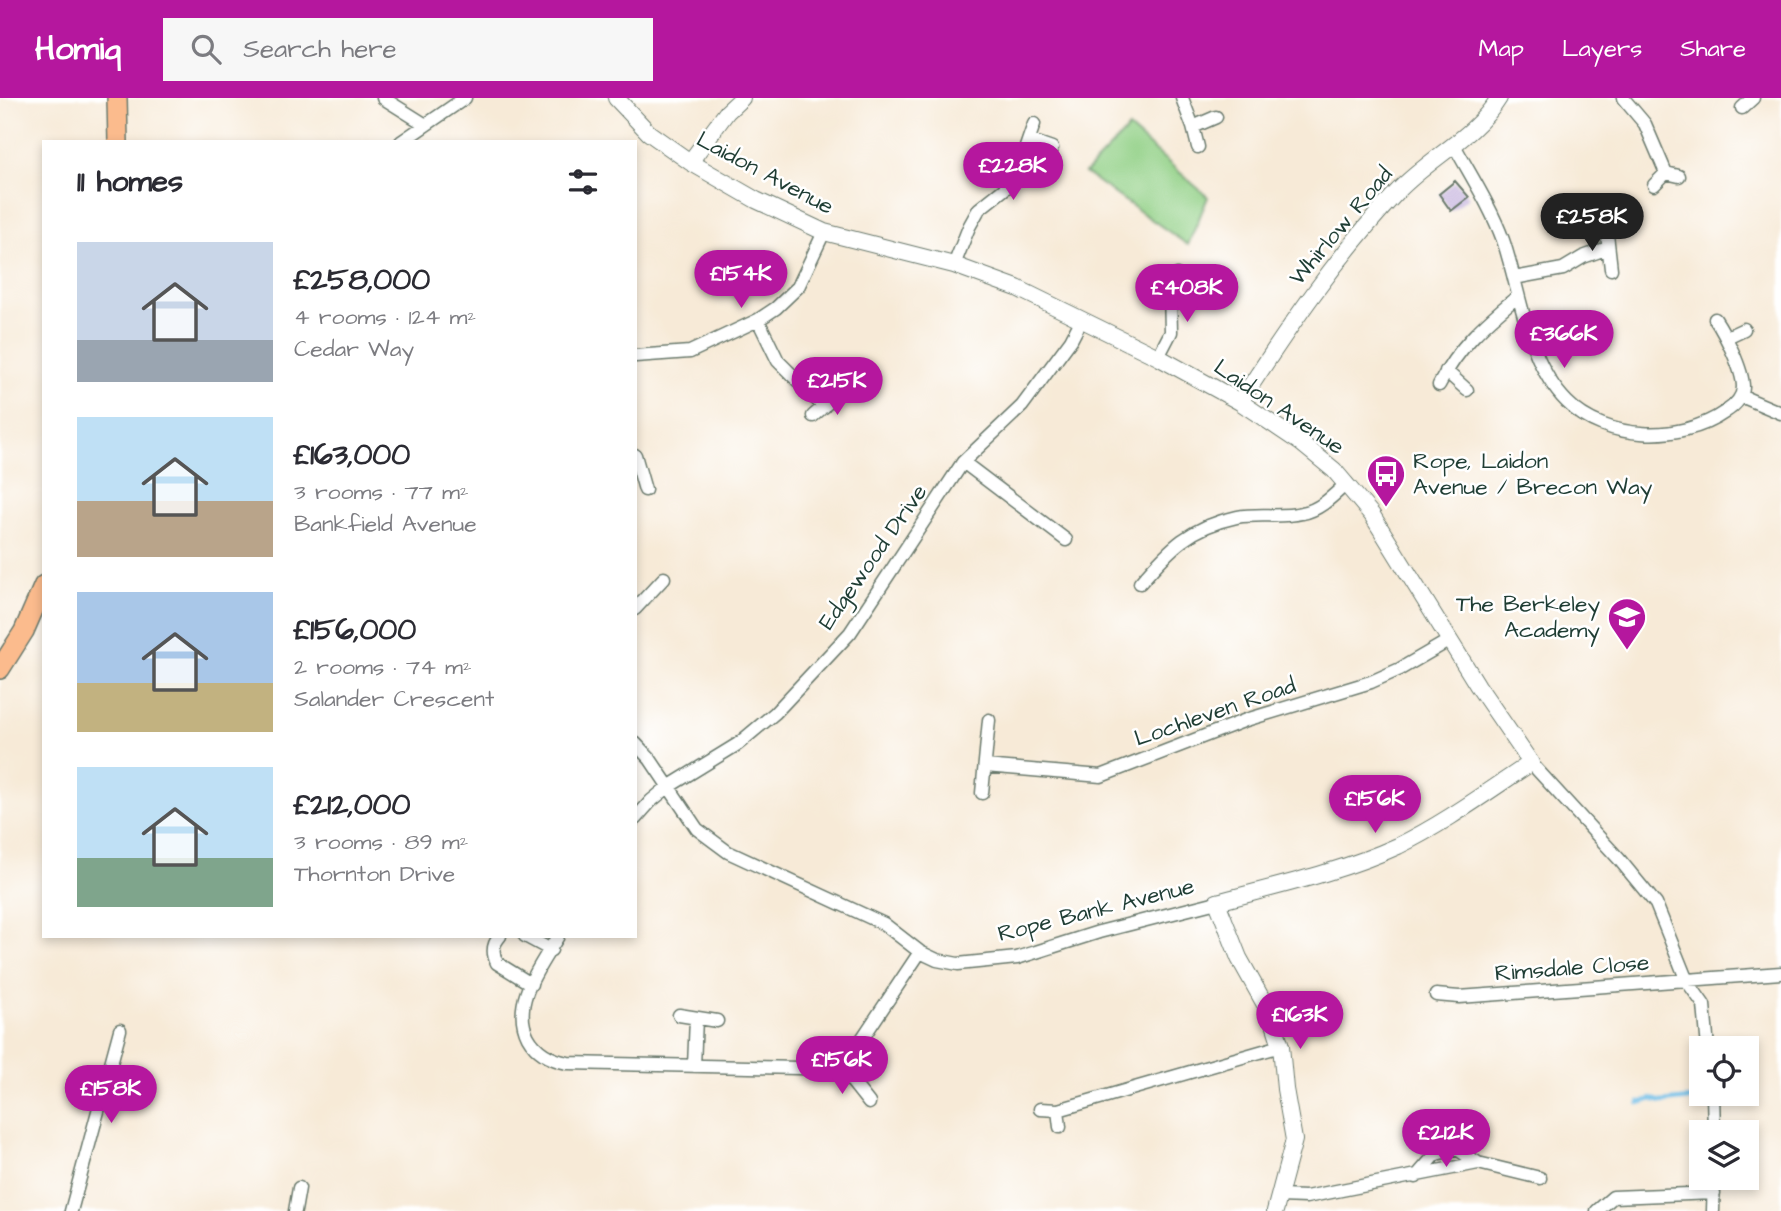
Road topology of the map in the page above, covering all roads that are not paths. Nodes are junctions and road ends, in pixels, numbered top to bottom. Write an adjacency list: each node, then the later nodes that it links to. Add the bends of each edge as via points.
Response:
1 (117, 98): 15 (main road)
2 (383, 98): 13 (street)
3 (465, 98): 13 (street)
4 (616, 98): 21 (street, Laidon Avenue, via 649,134)
5 (742, 98): 21 (street)
6 (1182, 98): 14 (street)
7 (1499, 98): 18 (street, Whirlow Road, via 1479,124)
8 (1623, 98): 22 (street, via 1645,124 1673,175)
9 (1753, 98): 10 (street)
10 (1742, 108)
11 (1216, 117): 14 (street)
12 (1034, 124): 17 (street)
13 (426, 125): 16 (street)
14 (1193, 127): 19 (street)
15 (118, 140)
16 (404, 140)
17 (1029, 140): 20 (street); 26 (street, via 1016,176 973,218)
18 (1454, 145): 29 (street, via 1502,237); 43 (street, Whirlow Road, via 1412,176 1376,215 1293,322)
19 (1198, 147)
20 (1052, 148)
21 (690, 162): 23 (street, Laidon Avenue)
22 (1654, 186)
23 (824, 232): 26 (street, Laidon Avenue); 33 (street, via 798,287)
24 (1607, 234): 25 (street)
25 (1608, 248): 27 (street); 29 (street, via 1563,269)
26 (954, 265): 31 (street, Laidon Avenue)
27 (1611, 269)
28 (1177, 275): 37 (street, via 1164,287 1171,332)
29 (1514, 278): 30 (street)
30 (1517, 297): 38 (street, via 1476,331); 42 (street, via 1557,391 1613,436 1689,429 1724,414)
31 (1082, 319): 37 (street, Laidon Avenue); 48 (street, Edgewood Drive, via 1022,406)
32 (1715, 319): 35 (street)
33 (758, 320): 36 (street, via 690,352); 44 (street, via 778,361)
34 (1745, 329): 35 (street)
35 (1727, 337): 42 (street, via 1743,386)
36 (637, 356)
37 (1158, 357): 43 (street, Laidon Avenue)
38 (1446, 371): 39 (street); 40 (street)
39 (1440, 384)
40 (1467, 390)
41 (840, 392): 44 (street)
42 (1741, 396): 45 (street)
43 (1240, 402): 49 (street, Laidon Avenue, via 1320,458)
44 (824, 407): 46 (street)
45 (1781, 413)
46 (813, 416)
47 (637, 462): 50 (street)
48 (963, 462): 51 (street); 62 (street, Edgewood Drive, via 850,633 766,721)
49 (1347, 484): 53 (street, via 1304,513 1240,517 1201,529 1169,549); 56 (street, Laidon Avenue, via 1372,515)
50 (645, 490)
51 (1066, 540)
52 (664, 578): 55 (street)
53 (1140, 583)
54 (42, 589): 57 (main road, via 24,631)
55 (637, 607)
56 (1450, 640): 60 (street, Laidon Avenue); 61 (street, Lochleven Road, via 1371,681 1246,720 1101,776)
57 (0, 669)
58 (989, 720): 61 (street)
59 (637, 745): 62 (street, Rope Bank Avenue)
60 (1531, 763): 65 (street, Rope Bank Avenue, via 1396,846 1345,866); 72 (street, Laidon Avenue, via 1656,904)
61 (985, 766): 63 (street)
62 (668, 787): 64 (street, Edgewood Drive); 70 (street, Rope Bank Avenue, via 697,829 728,852 884,924)
63 (982, 793)
64 (637, 817)
65 (1217, 902): 70 (street, Rope Bank Avenue, via 1017,958 958,964); 80 (street, via 1239,958 1272,1017)
66 (499, 938): 73 (street, via 493,951 497,962)
67 (529, 938): 69 (street)
68 (557, 938): 69 (street)
69 (551, 950): 73 (street)
70 (920, 952): 82 (street)
71 (1781, 973): 72 (street, Rimsdale Close)
72 (1687, 981): 74 (street, Rimsdale Close, via 1458,1004); 79 (street, Laidon Avenue, via 1704,1005)
73 (531, 984): 81 (street, via 523,1003 523,1024 531,1042 552,1059)
74 (1436, 995)
75 (679, 1015): 76 (street)
76 (696, 1018): 77 (street); 81 (street)
77 (717, 1021)
78 (120, 1030): 93 (street)
79 (1707, 1036)
80 (1281, 1046): 85 (street); 92 (street, via 1294,1140)
81 (694, 1066): 82 (street)
82 (842, 1069): 83 (street)
83 (869, 1103)
84 (1040, 1109): 85 (street)
85 (1058, 1110): 86 (street)
86 (1060, 1127)
87 (1478, 1163): 88 (street); 88 (street, via 1457,1149 1436,1154); 89 (street)
88 (1416, 1177): 92 (street)
89 (1540, 1178)
90 (299, 1188): 94 (street)
91 (1714, 1193): 95 (street, via 1613,1197); 96 (street)
92 (1277, 1203)
93 (71, 1211)
94 (295, 1211)
95 (1597, 1211)
96 (1713, 1211)

